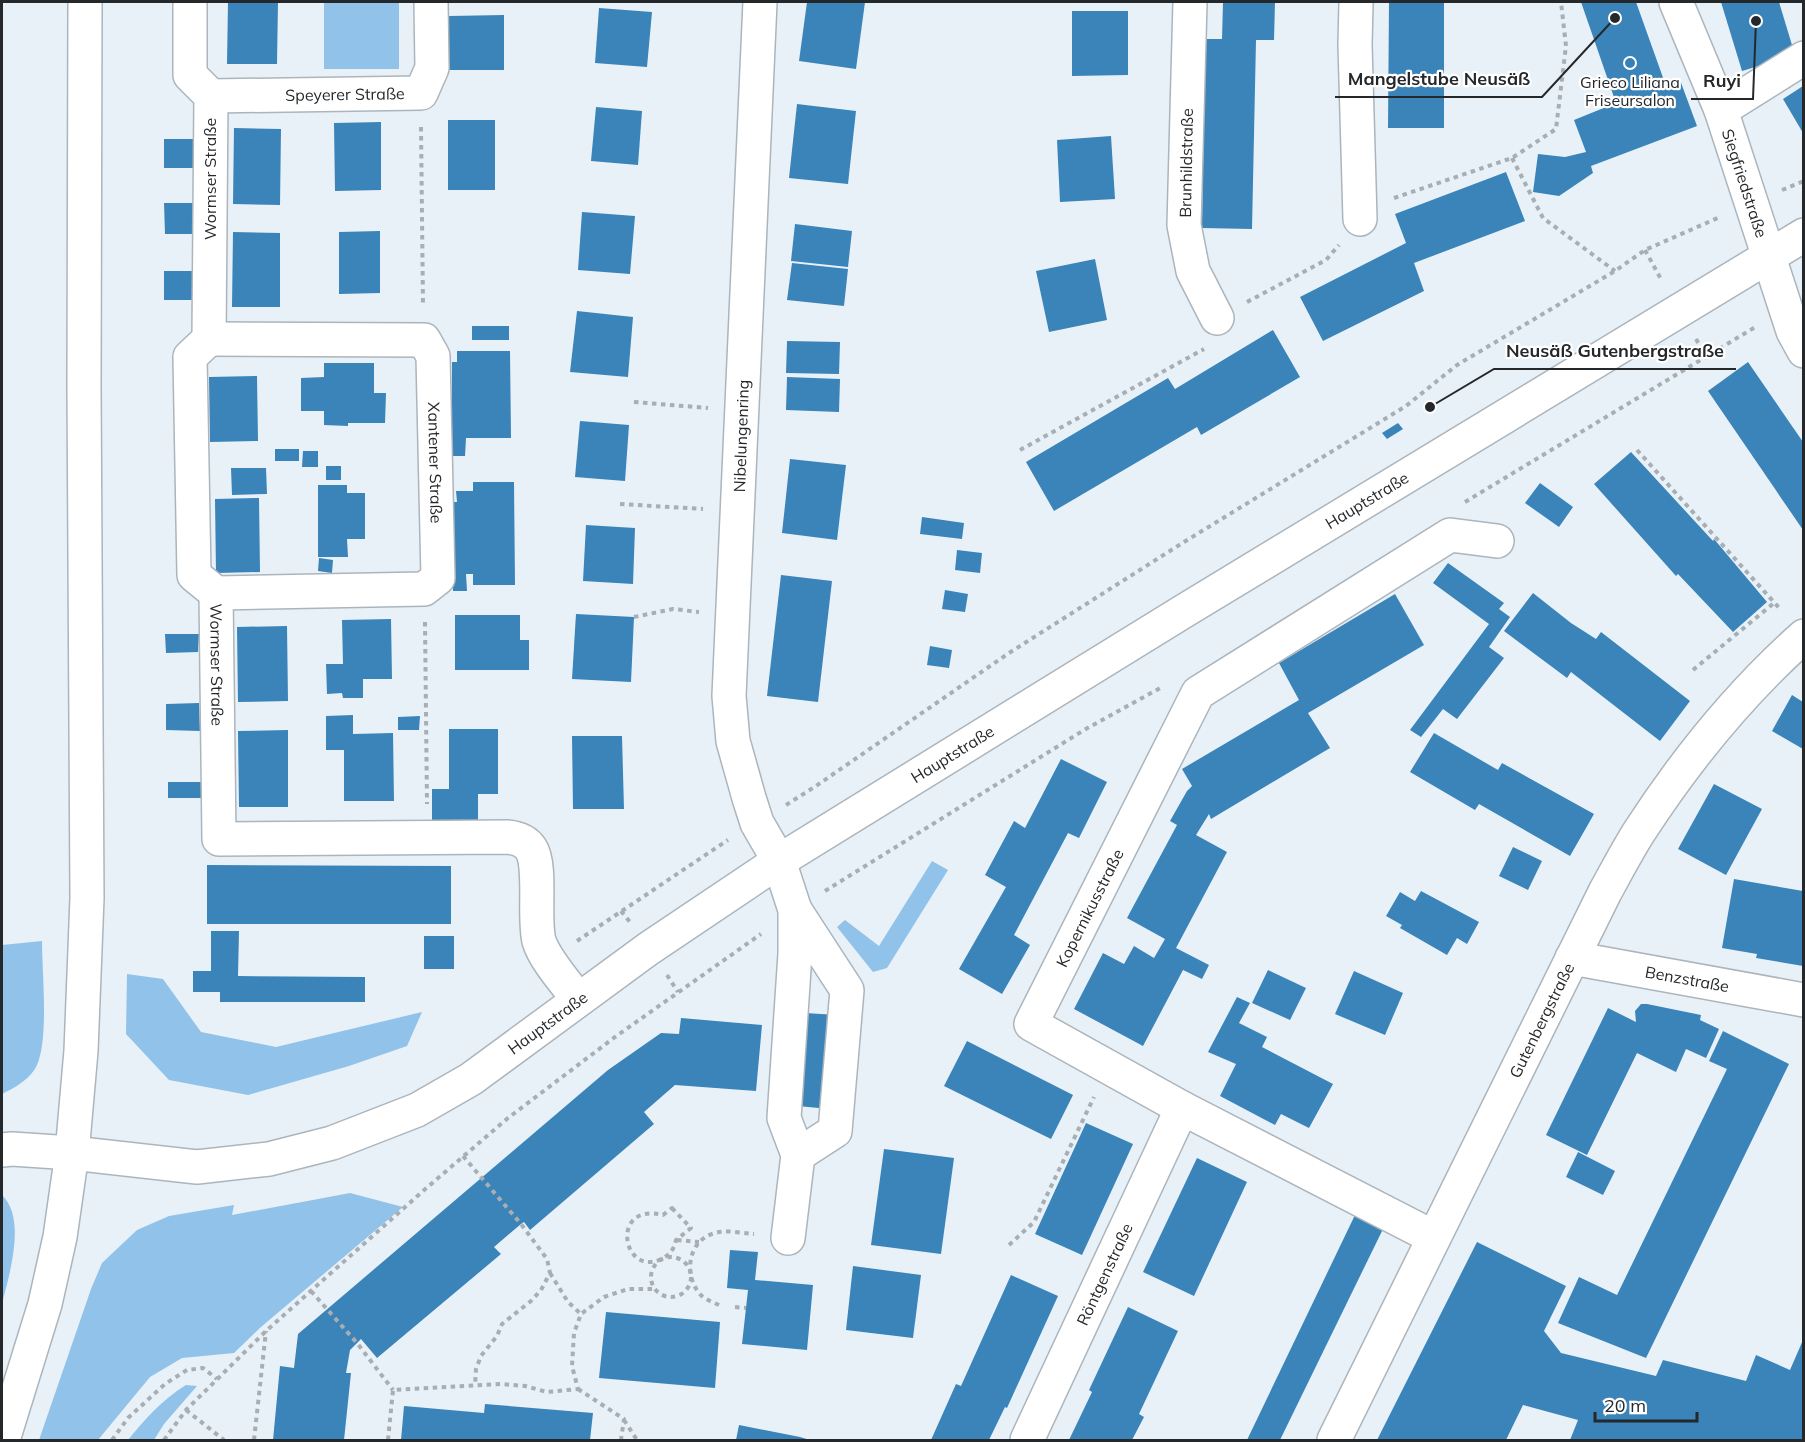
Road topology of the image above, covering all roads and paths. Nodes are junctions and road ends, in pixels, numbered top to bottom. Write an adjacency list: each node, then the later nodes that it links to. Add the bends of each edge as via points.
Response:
1 (85, 2): 49 (street, via 87,898)
2 (190, 2): 11 (street, Wormser Straße, via 190,75)
3 (431, 2): 10 (street, Speyerer Straße, via 432,68)
4 (760, 2): 24 (street, Nibelungenring)
5 (1190, 2): 19 (street, Brunhildstraße, via 1184,225 1193,271)
6 (1356, 2): 15 (street)
7 (1561, 2): 13 (path, via 1566,46 1556,129)
8 (1676, 2): 12 (street, Siegfriedstraße)
9 (1803, 58): 12 (street, Siegfriedstraße)
10 (421, 93): 11 (street, Speyerer Straße); 21 (path)
11 (210, 96): 20 (street, Wormser Straße)
12 (1721, 110): 14 (street, Siegfriedstraße)
13 (1512, 158): 15 (path, via 1392,199); 18 (path, via 1543,218)
14 (1752, 203): 17 (street, Siegfriedstraße); 18 (path, via 1645,250)
15 (1360, 219): 19 (path, via 1326,260)
16 (1803, 235): 17 (street, Hauptstraße)
17 (1770, 256): 22 (street); 40 (street, Hauptstraße, via 1194,604)
18 (1615, 271): 38 (path, via 1457,365 1406,406 1009,653)
19 (1217, 318): 25 (path, via 1213,344)
20 (209, 339): 21 (street); 31 (street, Wormser Straße, via 190,357 194,575)
21 (424, 340): 30 (street, Xantener Straße, via 434,356 438,578)
22 (1803, 351)
23 (634, 402): 24 (path)
24 (742, 411): 28 (street, Nibelungenring)
25 (1020, 450)
26 (1637, 450): 32 (path)
27 (620, 504): 28 (path)
28 (737, 511): 34 (street, Nibelungenring)
29 (1497, 541): 46 (street, Kopernikusstraße, via 1450,535 1198,693 1031,1024)
30 (424, 588): 31 (street); 39 (path)
31 (216, 592): 39 (street, Wormser Straße, via 219,839)
32 (1774, 603): 33 (path); 37 (path)
33 (1782, 610)
34 (733, 616): 35 (path, via 673,609); 38 (street, Nibelungenring, via 729,696 733,741)
35 (634, 617)
36 (1803, 636): 42 (street, Gutenbergstraße, via 1719,724 1673,784 1639,833)
37 (1693, 670)
38 (758, 823): 40 (street, Nibelungenring); 43 (path)
39 (427, 838): 43 (street, Wormser Straße, via 524,841 535,860 537,930)
40 (779, 861): 41 (street, Nibelungenring); 44 (street, Hauptstraße)
41 (795, 910): 50 (street, via 784,1118); 50 (street, via 847,990 836,1131); 51 (path, via 615,1037)
42 (1572, 958): 45 (street, Benzstraße); 52 (street, Gutenbergstraße)
43 (549, 959): 44 (street, Wormser Straße)
44 (578, 999): 49 (street, Hauptstraße, via 465,1083 417,1110 332,1143 269,1159 197,1167)
45 (1803, 1000)
46 (1109, 1068): 47 (street, Kopernikusstraße); 56 (path, via 1034,1222)
47 (1182, 1108): 52 (street, Kopernikusstraße); 81 (street, Röntgenstraße)
48 (2, 1150): 49 (street, Hauptstraße)
49 (72, 1153): 73 (street, via 45,1304)
50 (798, 1155): 53 (street)
51 (463, 1156): 58 (path, via 547,1259); 61 (path)
52 (1433, 1237): 82 (street, Gutenbergstraße)
53 (788, 1238): 55 (path, via 725,1231)
54 (676, 1240): 55 (path); 57 (path, via 669,1254); 57 (path, via 691,1228 672,1208 663,1215 644,1213 632,1222 626,1237 632,1253 646,1262)
55 (699, 1242): 59 (path, via 690,1262)
56 (1009, 1245)
57 (662, 1258): 59 (path, via 678,1258 689,1266); 60 (path, via 651,1270)
58 (550, 1273): 65 (path, via 567,1302); 68 (path, via 541,1290 502,1324 480,1356)
59 (691, 1273): 60 (path, via 689,1286 680,1295 666,1297); 62 (path, via 699,1294)
60 (654, 1289): 65 (path, via 628,1289 604,1297)
61 (311, 1291): 66 (path); 70 (path)
62 (719, 1305)
63 (735, 1307): 64 (path)
64 (746, 1308)
65 (581, 1314): 69 (path, via 574,1333 572,1366)
66 (266, 1331): 67 (path); 77 (path)
67 (217, 1379): 71 (path); 74 (path, via 203,1368 187,1370 165,1384 128,1418)
68 (475, 1385): 69 (path, via 525,1386 547,1392); 70 (path)
69 (578, 1389): 72 (path)
70 (393, 1390): 78 (path)
71 (186, 1410): 75 (path); 76 (path)
72 (624, 1419): 79 (path); 80 (path)
73 (3, 1440)
74 (112, 1440)
75 (164, 1440)
76 (224, 1440)
77 (254, 1440)
78 (388, 1440)
79 (621, 1440)
80 (637, 1440)
81 (1027, 1440)
82 (1334, 1440)

